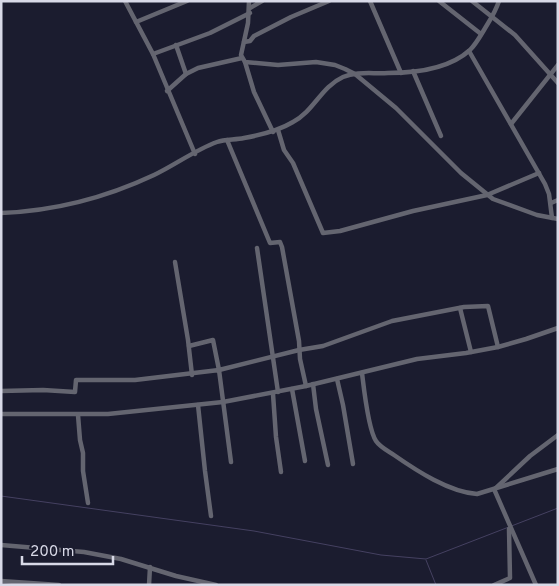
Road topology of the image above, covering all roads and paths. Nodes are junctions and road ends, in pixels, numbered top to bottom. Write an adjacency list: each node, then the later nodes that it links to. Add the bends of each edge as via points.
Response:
1 (125, 1): 12 (street)
2 (187, 1): 12 (street)
3 (250, 1): 10 (street)
4 (262, 1): 10 (street)
5 (329, 1): 14 (street)
6 (370, 1): 21 (street)
7 (439, 1): 13 (street)
8 (472, 1): 11 (street)
9 (499, 1): 11 (street)
10 (250, 11): 14 (street); 15 (street, via 210,33)
11 (492, 16): 13 (street); 24 (street, via 515,35)
12 (136, 22): 17 (street)
13 (481, 34): 16 (street)
14 (244, 42): 18 (street, via 241,55)
15 (176, 45): 17 (street); 22 (street)
16 (469, 51): 20 (street, via 435,68); 27 (street)
17 (153, 54): 26 (street)
18 (244, 60): 22 (street, via 209,65); 23 (street, via 278,65 316,62 335,65); 28 (street, via 254,92)
19 (558, 66): 24 (street)
20 (413, 71): 21 (street); 29 (street)
21 (401, 73): 23 (street)
22 (186, 74): 26 (street)
23 (355, 74): 28 (street, via 330,86 303,116); 33 (street, via 396,108)
24 (550, 76): 25 (street); 27 (street)
25 (558, 83)
26 (167, 91): 31 (street)
27 (511, 124): 32 (street)
28 (276, 131): 30 (street); 33 (street, via 323,233)
29 (441, 136)
30 (227, 140): 31 (street, via 218,141); 44 (street, via 270,243 280,242 282,247)
31 (194, 154): 36 (street, via 100,198 40,211)
32 (538, 173): 33 (street); 35 (street)
33 (487, 195): 37 (street, via 513,207)
34 (558, 200): 35 (street)
35 (551, 203): 37 (street)
36 (1, 213)
37 (555, 218)
38 (257, 248): 46 (street)
39 (175, 262): 42 (street)
40 (460, 308): 43 (street, via 488,306); 44 (street, via 392,321 334,343); 45 (street)
41 (558, 328): 43 (street)
42 (189, 346): 47 (street, via 214,340); 49 (street)
43 (498, 347): 45 (street)
44 (299, 350): 46 (street); 52 (street)
45 (471, 352): 48 (street, via 417,359)
46 (272, 357): 47 (street); 55 (street)
47 (219, 370): 49 (street); 56 (street)
48 (362, 373): 50 (street); 67 (street, via 375,440 379,444 416,470 455,489 469,494)
49 (192, 375): 54 (street, via 135,380 76,380 75,392)
50 (337, 379): 51 (street); 63 (street)
51 (313, 384): 52 (street); 64 (street)
52 (306, 386): 53 (street)
53 (292, 389): 55 (street); 61 (street)
54 (1, 391)
55 (275, 393): 56 (street); 66 (street)
56 (223, 402): 57 (street); 62 (street)
57 (198, 405): 59 (street); 69 (street)
58 (1, 414): 59 (street)
59 (78, 415): 68 (street)
60 (558, 435): 67 (street)
61 (305, 461)
62 (231, 462)
63 (353, 464)
64 (328, 465)
65 (558, 468): 67 (street)
66 (281, 472)
67 (494, 489): 70 (street)
68 (88, 503)
69 (212, 516)
70 (509, 525): 77 (street, via 510,578); 78 (street)
71 (1, 545): 72 (street, via 84,552)
72 (150, 567): 75 (street); 76 (street)
73 (1, 580): 74 (street)
74 (59, 585)
75 (149, 585)
76 (216, 585)
77 (494, 585)
78 (536, 585)

